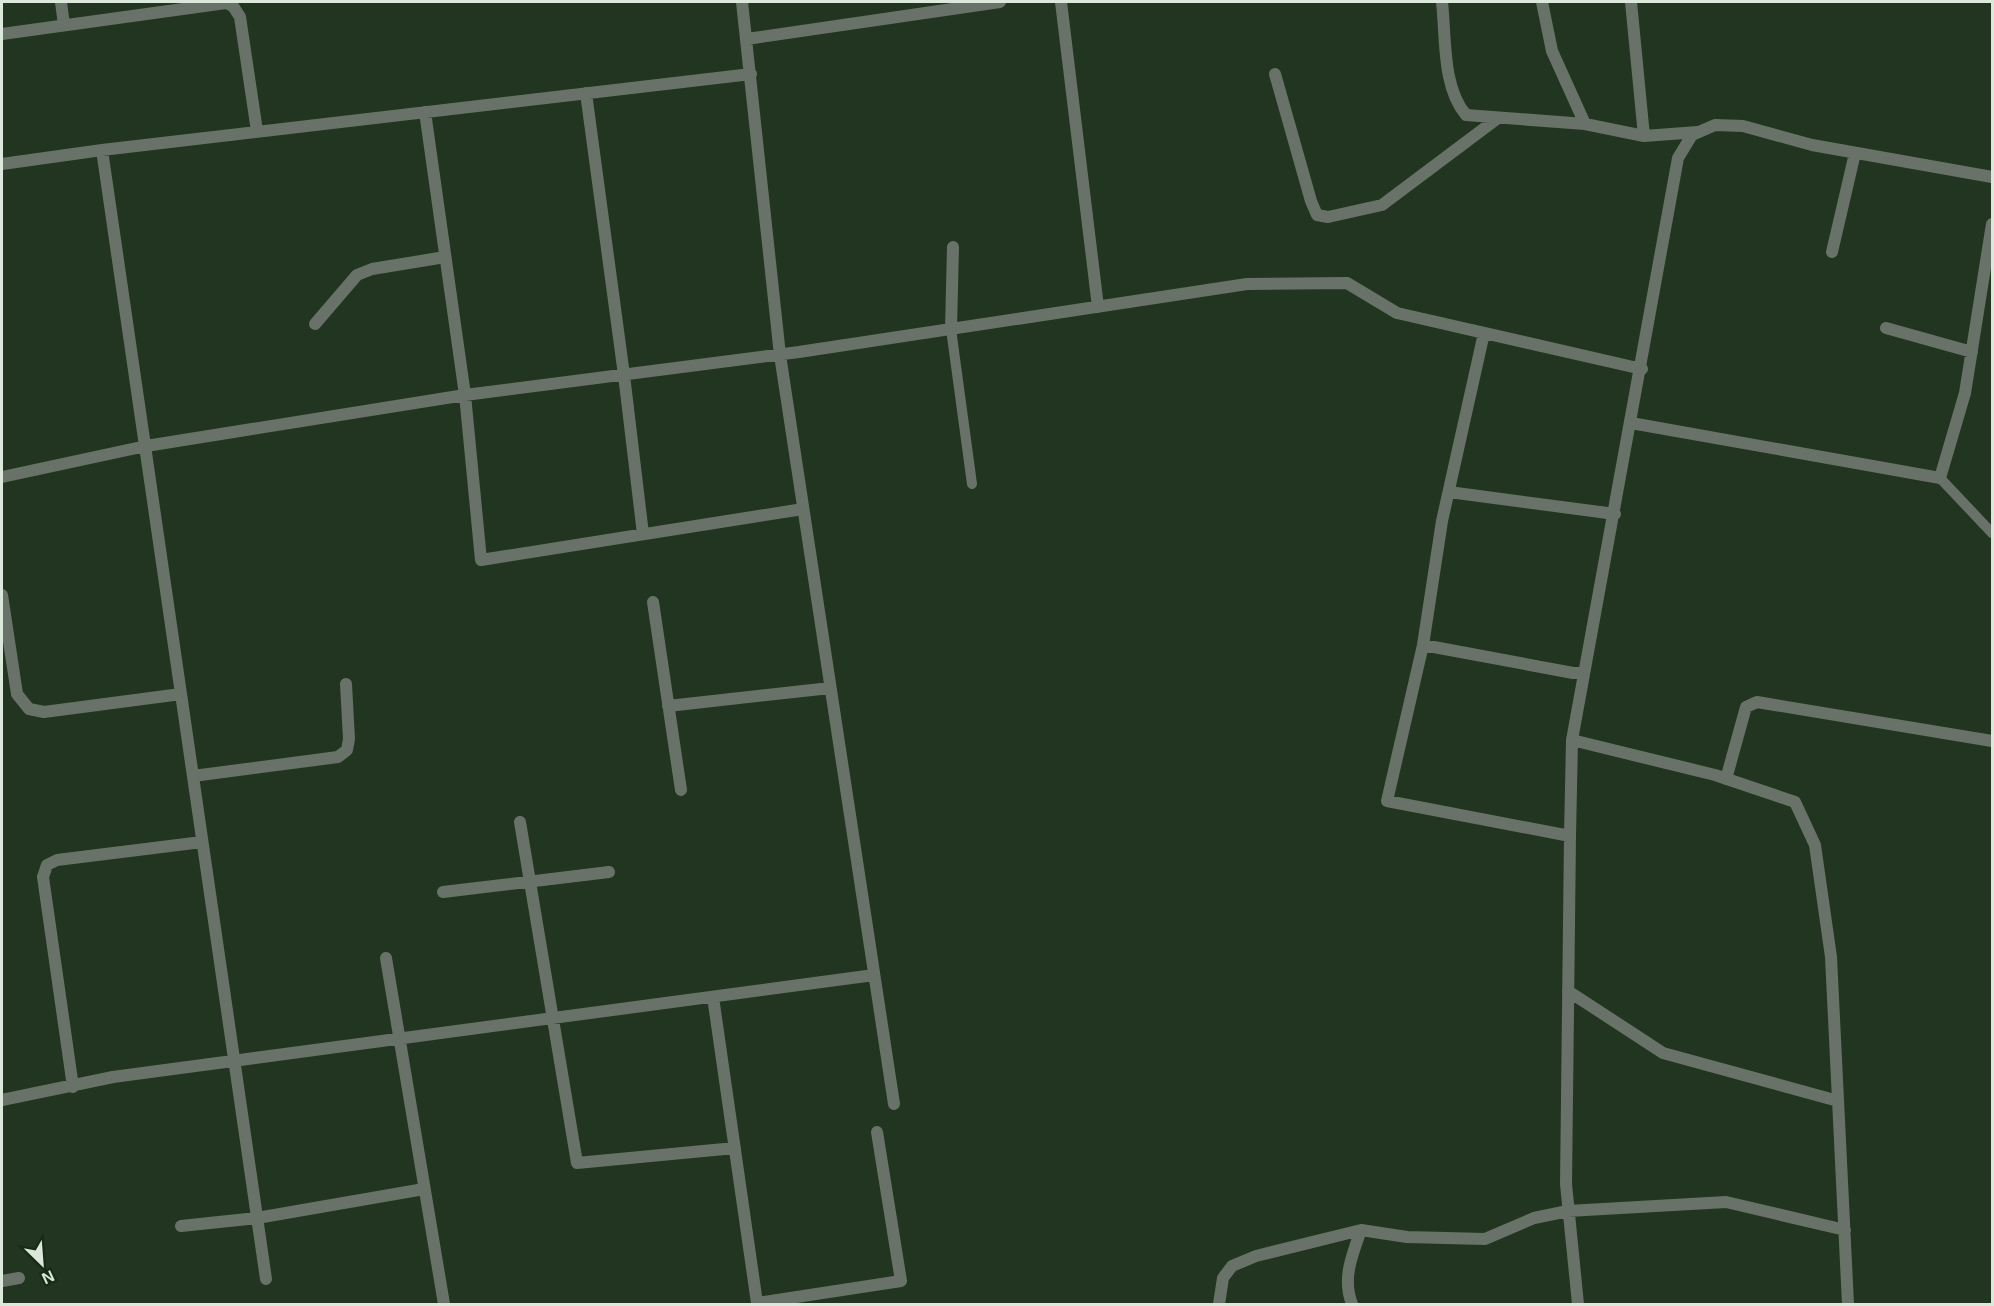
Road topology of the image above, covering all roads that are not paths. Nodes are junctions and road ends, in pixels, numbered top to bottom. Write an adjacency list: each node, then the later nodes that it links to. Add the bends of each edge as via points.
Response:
1 (61, 2): 8 (street)
2 (742, 2): 10 (street)
3 (999, 2): 10 (street)
4 (1061, 2): 28 (street)
5 (1442, 2): 15 (street, via 1456,103 1466,115)
6 (1542, 2): 16 (street, via 1552,51)
7 (1631, 2): 19 (street)
8 (64, 25): 9 (street); 17 (street, via 220,2 233,6 240,17)
9 (2, 34)
10 (747, 39): 11 (street)
11 (751, 74): 13 (street); 34 (street)
12 (1275, 74): 15 (street, via 1317,215 1328,217 1382,205)
13 (586, 93): 14 (street); 36 (street)
14 (425, 112): 17 (street); 27 (street)
15 (1498, 118): 16 (street)
16 (1585, 124): 19 (street)
17 (257, 131): 20 (street)
18 (1698, 132): 19 (street); 21 (street, via 1715,125 1743,126); 35 (street, via 1678,158)
19 (1644, 136)
20 (102, 150): 22 (street); 39 (street)
21 (1855, 153): 23 (street); 26 (street)
22 (2, 164)
23 (1992, 177)
24 (1992, 224): 33 (street)
25 (953, 247): 31 (street)
26 (1832, 252)
27 (446, 257): 29 (street, via 357,275); 37 (street)
28 (1098, 307): 31 (street); 32 (street, via 1247,284 1347,283 1397,313)
29 (315, 324)
30 (1886, 328): 33 (street)
31 (951, 329): 34 (street); 42 (lane)
32 (1484, 333): 35 (street); 43 (street)
33 (1972, 352): 41 (street, via 1965,393)
34 (780, 355): 36 (street); 44 (street)
35 (1642, 369): 38 (street)
36 (624, 375): 37 (street); 47 (street)
37 (465, 395): 39 (street); 47 (street, via 481,560)
38 (1631, 423): 41 (street); 45 (street)
39 (147, 446): 40 (street); 55 (street)
40 (2, 477)
41 (1940, 478): 46 (lane)
42 (972, 484)
43 (1449, 492): 45 (street); 50 (street)
44 (803, 509): 47 (street); 54 (street)
45 (1615, 514): 52 (street)
46 (1992, 533)
47 (643, 534)
48 (2, 595): 51 (street)
49 (653, 602): 56 (street)
50 (1424, 645): 52 (street); 63 (street, via 1387,801)
51 (6, 650): 55 (street, via 17,694 29,709 44,712)
52 (1584, 673): 57 (street)
53 (346, 684): 59 (street, via 349,739 347,750 338,757)
54 (830, 688): 56 (street); 69 (street)
55 (181, 694): 59 (street)
56 (668, 706): 61 (street)
57 (1572, 740): 60 (street); 63 (street)
58 (1992, 741): 60 (street, via 1757,702 1746,707 1741,719)
59 (193, 776): 64 (street)
60 (1726, 779): 77 (street, via 1795,802 1815,845 1831,957)
61 (681, 790)
62 (520, 822): 66 (street)
63 (1569, 836): 70 (street)
64 (202, 842): 74 (street); 75 (street, via 57,860 47,865 43,878)
65 (609, 872): 66 (street)
66 (530, 882): 67 (street); 72 (street)
67 (443, 892)
68 (386, 958): 73 (street)
69 (874, 975): 71 (street); 78 (street)
70 (1568, 991): 77 (street, via 1663,1053); 82 (street)
71 (713, 997): 72 (street); 80 (street)
72 (554, 1018): 73 (street); 80 (street, via 577,1163)
73 (399, 1039): 74 (street); 81 (street)
74 (233, 1061): 75 (street, via 113,1077); 83 (street)
75 (73, 1087): 76 (street)
76 (2, 1100)
77 (1838, 1101): 86 (street)
78 (894, 1104)
79 (877, 1132): 90 (street, via 901,1281)
80 (735, 1148): 90 (street, via 757,1304)
81 (424, 1189): 83 (street); 91 (street)
82 (1568, 1211): 85 (street, via 1534,1218 1485,1239 1407,1237); 86 (street, via 1726,1202); 94 (street)
83 (257, 1218): 84 (street); 88 (street)
84 (181, 1226)
85 (1361, 1230): 92 (street, via 1256,1256 1232,1266 1223,1278); 93 (street, via 1350,1259 1347,1290)
86 (1845, 1230): 95 (street)
87 (19, 1278): 89 (street)
88 (266, 1279)
89 (2, 1281)
90 (833, 1298)
91 (444, 1305)
92 (1218, 1305)
93 (1353, 1305)
94 (1578, 1305)
95 (1848, 1305)

